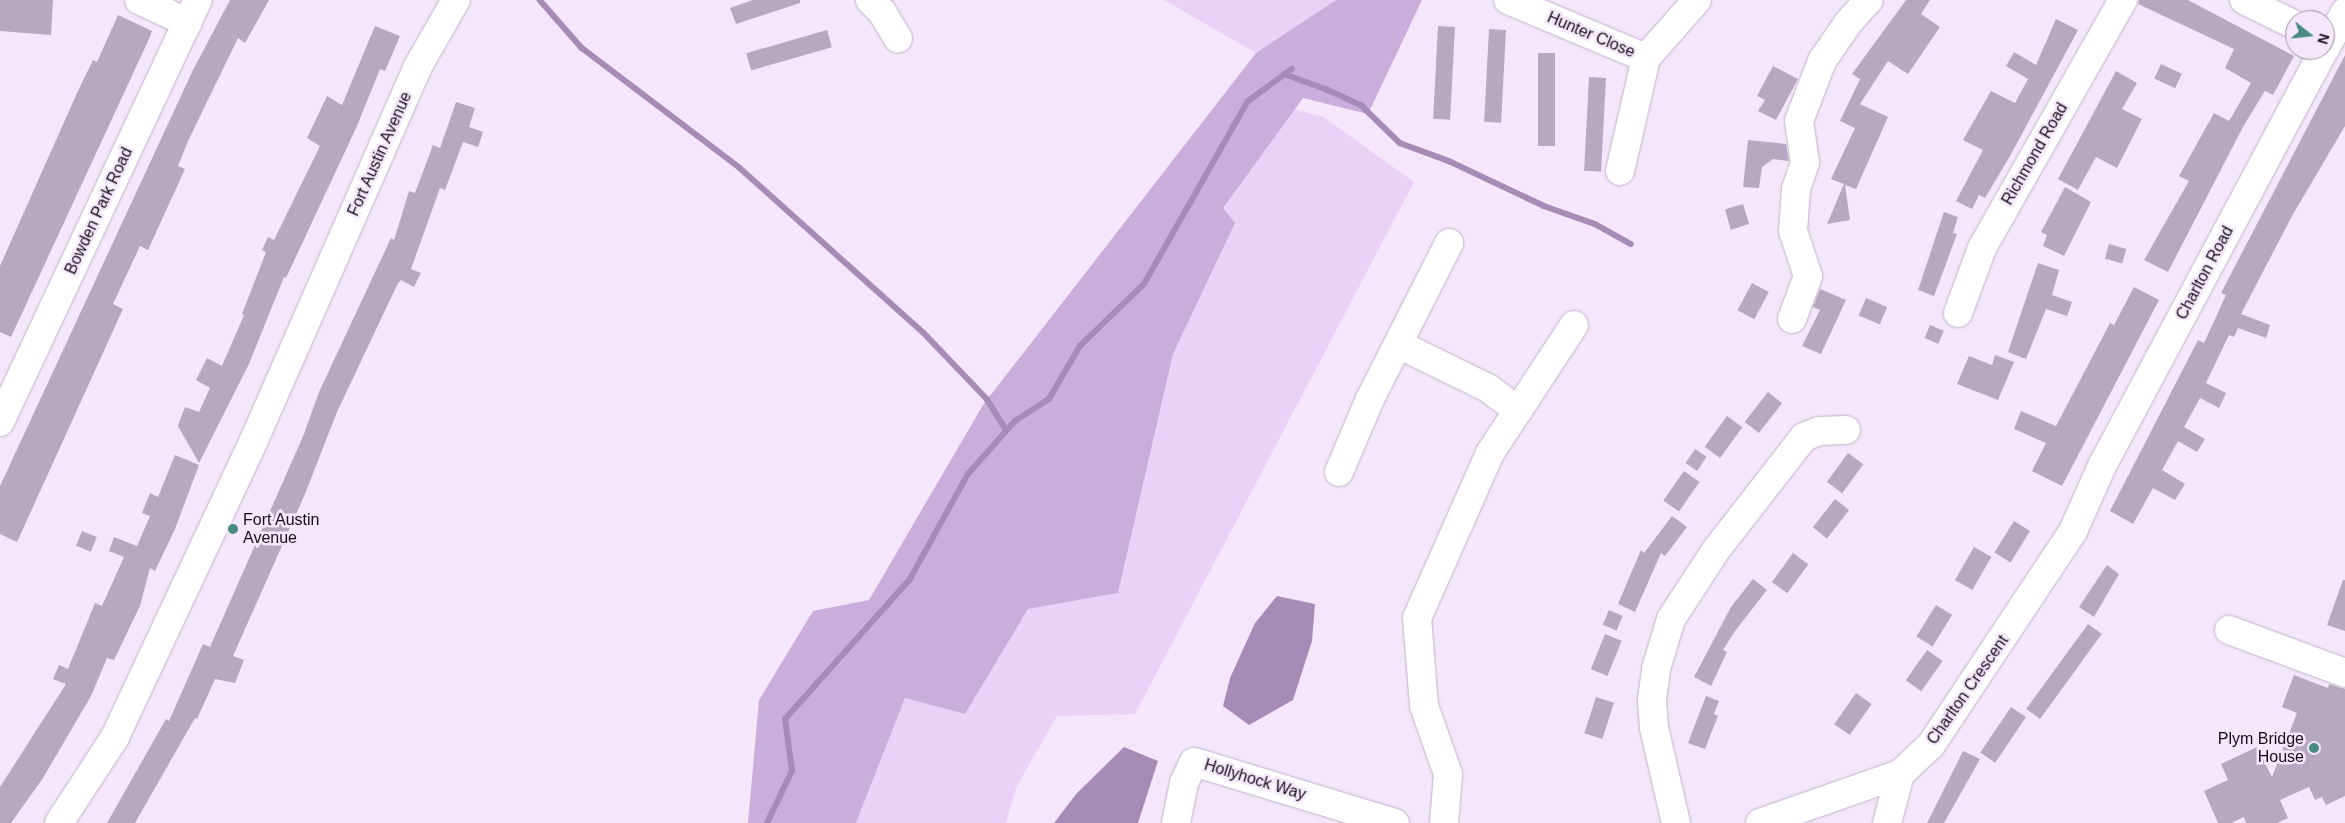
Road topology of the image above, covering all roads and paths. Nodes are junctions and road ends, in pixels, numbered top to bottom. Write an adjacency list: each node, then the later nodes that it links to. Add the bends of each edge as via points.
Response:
1 (139, 0): 9 (street)
2 (456, 0): 31 (street, Fort Austin Avenue, via 418,68 254,440 115,737)
3 (870, 0): 13 (street, via 882,12)
4 (1508, 0): 14 (street, Hunter Close)
5 (1697, 0): 14 (street, Hunter Close)
6 (1869, 0): 19 (street, via 1848,23 1822,62 1799,121 1805,163 1795,198 1793,231 1808,276)
7 (2123, 0): 18 (street, Richmond Road, via 1982,248)
8 (2244, 0): 11 (street)
9 (193, 11): 23 (street, Bowden Park Road)
10 (2345, 12): 12 (street, Charlton Road)
11 (2285, 20)
12 (2335, 29)
13 (898, 39)
14 (1646, 58): 16 (street, Hunter Close)
15 (2318, 60): 26 (street, Charlton Road)
16 (1620, 172)
17 (1449, 243): 21 (street)
18 (1958, 313)
19 (1792, 319)
20 (1574, 325): 22 (street)
21 (1398, 344): 22 (street, via 1488,388); 25 (street)
22 (1518, 411): 34 (street, via 1490,452 1417,618 1424,706 1448,774)
23 (0, 420)
24 (1846, 430): 35 (street, via 1819,431 1804,437 1716,550 1671,619 1656,668 1652,699 1654,728)
25 (1339, 472)
26 (2088, 498): 29 (street, Charlton Crescent, via 2053,564 1931,745)
27 (2229, 630): 28 (street)
28 (2345, 673)
29 (1900, 774): 36 (street, Charlton Crescent); 37 (street)
30 (1346, 816): 32 (street, Hollyhock Way, via 1194,762 1184,783); 33 (street)
31 (59, 823)
32 (1176, 823)
33 (1395, 823)
34 (1444, 823)
35 (1676, 823)
36 (1760, 823)
37 (1887, 823)

